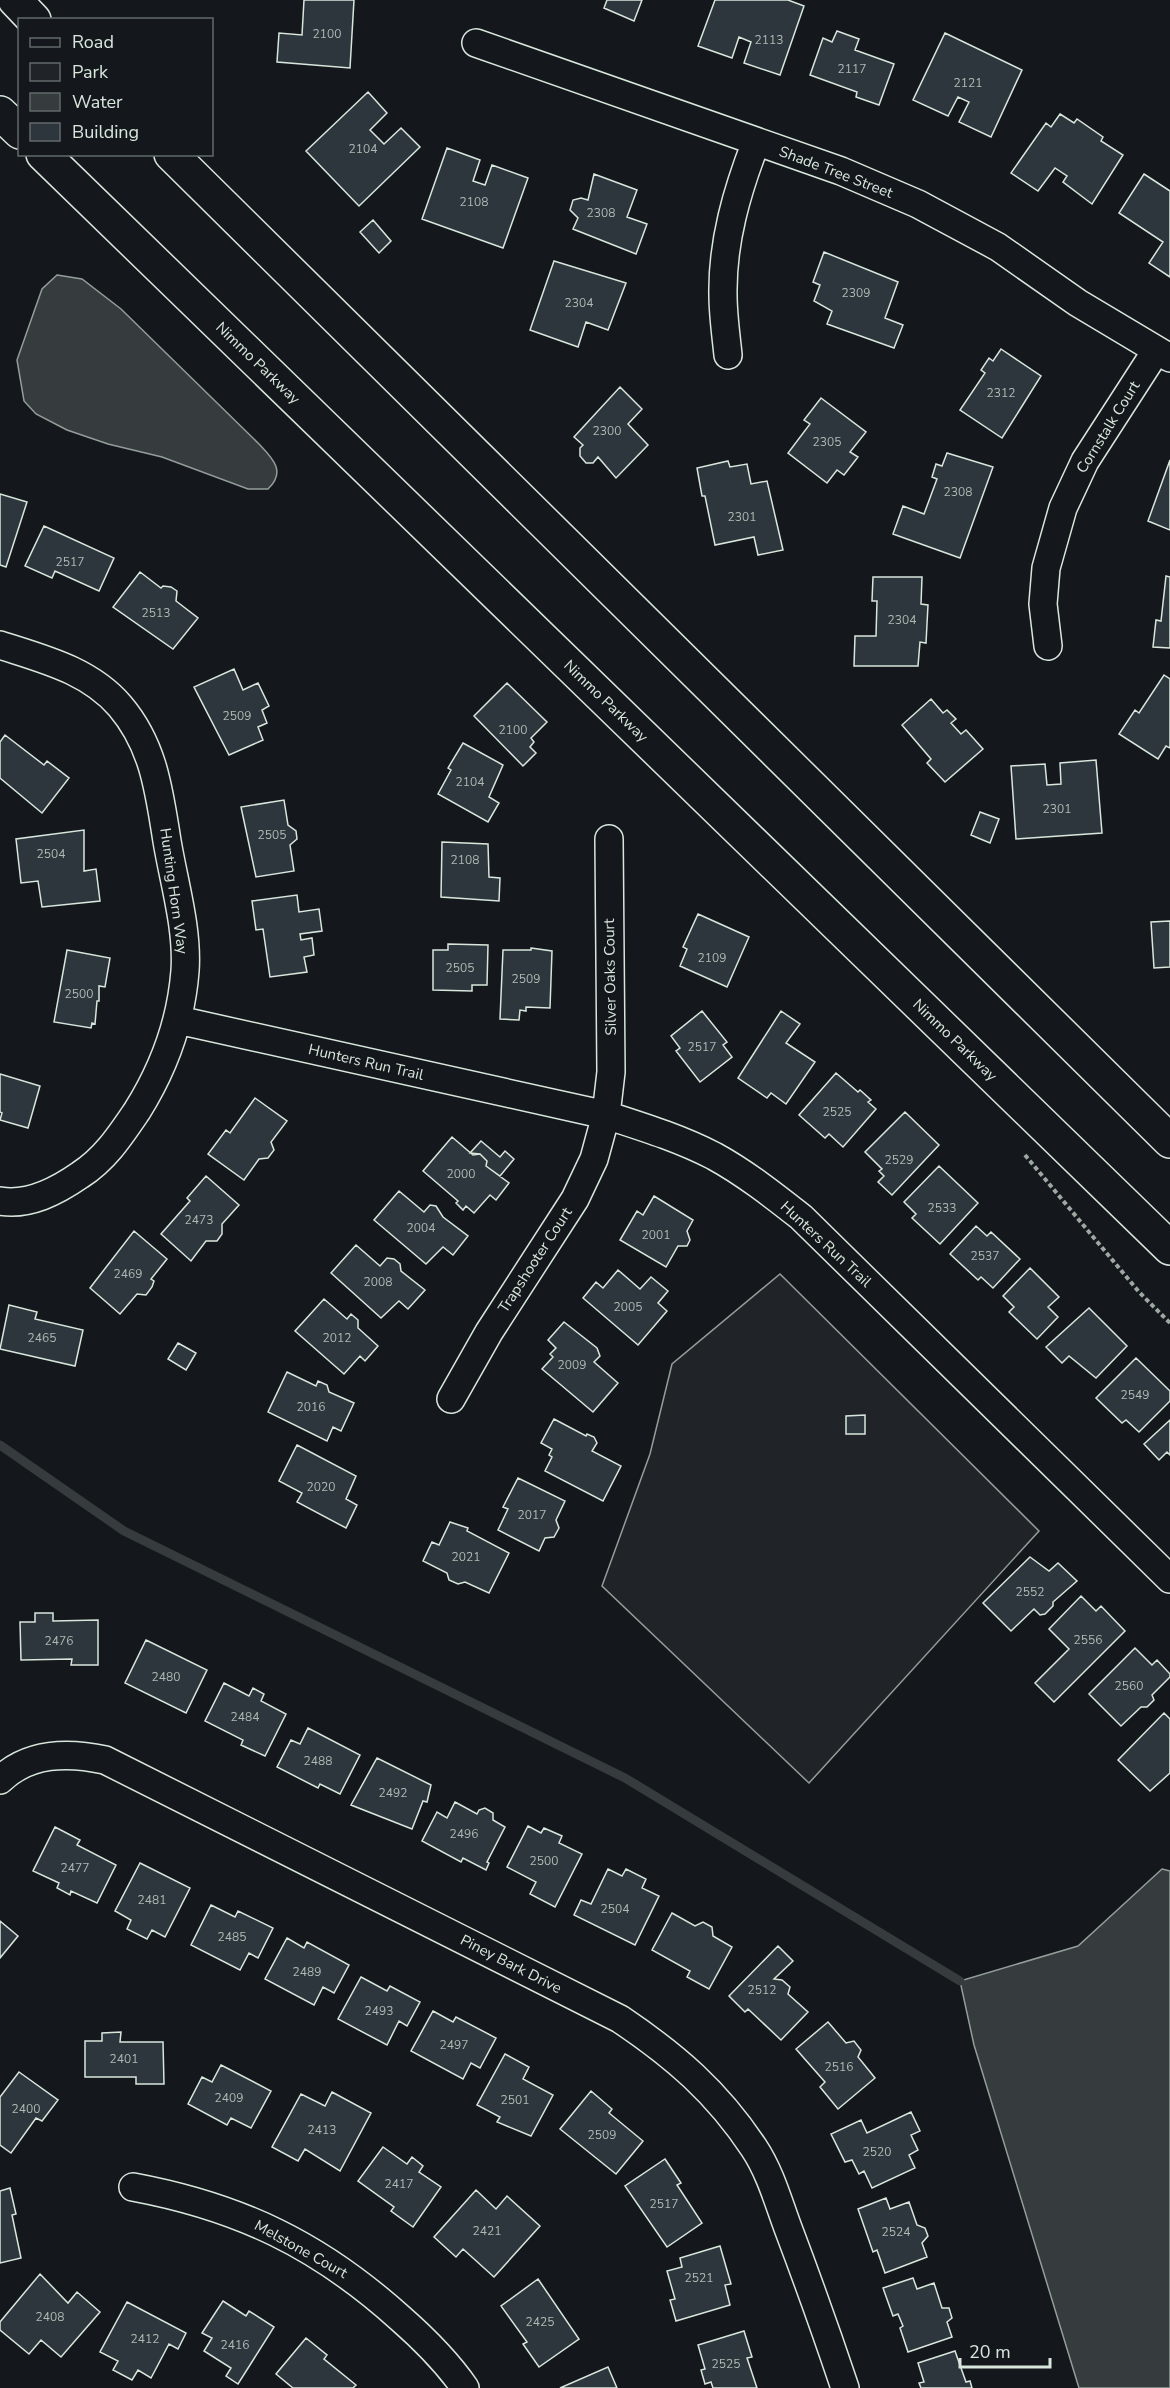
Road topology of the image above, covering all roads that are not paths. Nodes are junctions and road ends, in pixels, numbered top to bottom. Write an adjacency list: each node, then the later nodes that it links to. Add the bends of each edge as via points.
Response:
1 (15, 0): 2 (highway)
2 (32, 18)
3 (476, 43): 6 (street, Shade Tree Street)
4 (0, 113): 5 (highway)
5 (18, 130)
6 (756, 142): 9 (street, Shade Tree Street, via 841,171 918,204 998,248 1078,303); 10 (street, via 728,233 723,294)
7 (45, 156): 18 (highway, Nimmo Parkway)
8 (173, 156): 16 (highway)
9 (1163, 354): 12 (street, Cornstalk Court, via 1084,461 1062,508 1046,568 1043,604)
10 (728, 355)
11 (0, 645): 14 (street, Hunting Horn Way, via 64,665 94,682 119,705 143,740 156,772 183,937 185,970)
12 (1048, 646)
13 (609, 839): 15 (street, Silver Oaks Court, via 611,1072)
14 (178, 1020): 15 (street, Hunters Run Trail); 17 (street, Hunting Horn Way, via 166,1059 115,1144 91,1168 62,1187 32,1200)
15 (606, 1115): 19 (street, Trapshooter Court, via 594,1159 575,1200 495,1322); 20 (street, Hunters Run Trail, via 661,1132 715,1156 801,1216)
16 (1170, 1141)
17 (0, 1201)
18 (1170, 1248)
19 (451, 1399)
20 (1170, 1579)
21 (0, 1780): 24 (street, Piney Bark Drive, via 29,1761 51,1755 78,1754 105,1760 620,2019 663,2048 695,2075 730,2114 765,2166)
22 (133, 2187): 23 (street, Melstone Court, via 225,2210 269,2228 331,2262 428,2343)
23 (465, 2388)
24 (845, 2388)

